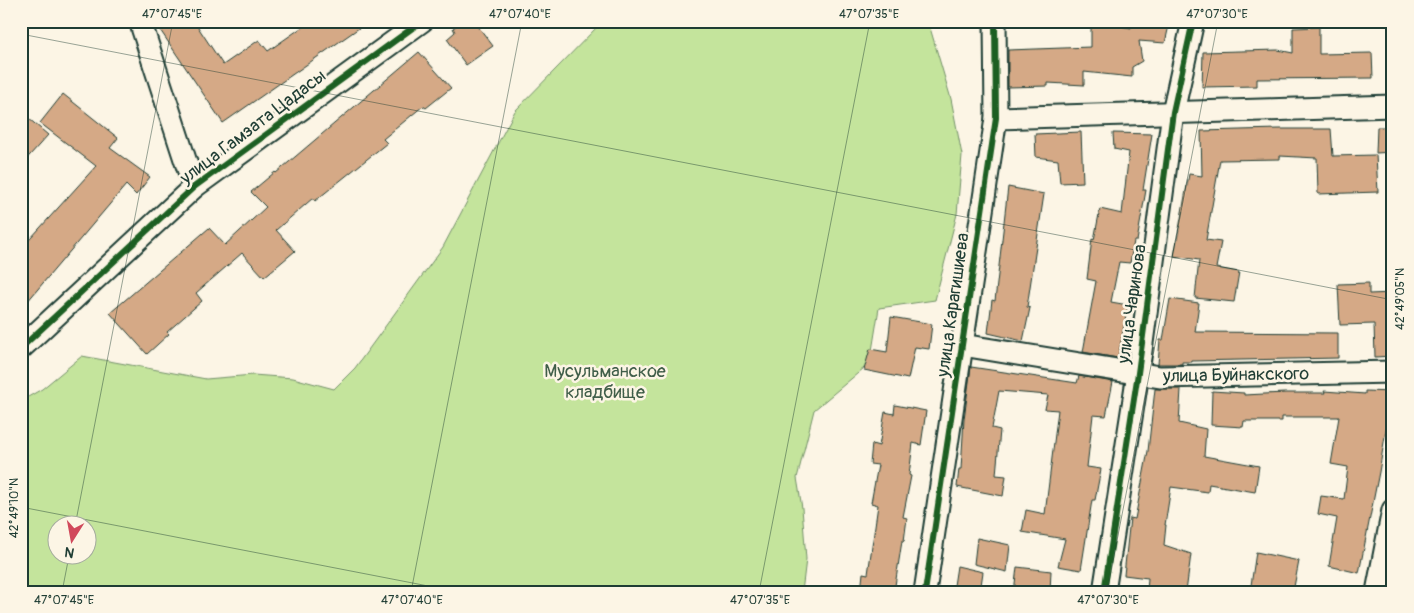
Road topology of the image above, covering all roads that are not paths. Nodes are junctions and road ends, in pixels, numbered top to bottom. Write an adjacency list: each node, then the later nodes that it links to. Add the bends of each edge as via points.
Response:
1 (140, 21): 8 (street)
2 (422, 21): 8 (street, улица Гамзата Цадасы)
3 (994, 21): 7 (street, улица Карагишиева)
4 (1193, 21): 6 (street, улица Чаринова)
5 (1393, 106): 6 (street)
6 (1172, 112): 7 (street); 12 (street, улица Чаринова)
7 (996, 118): 9 (street, улица Карагишиева)
8 (194, 187): 10 (street, улица Гамзата Цадасы)
9 (962, 345): 12 (street, улица Буйнакского); 14 (street, улица Карагишиева)
10 (21, 348)
11 (1393, 372): 12 (street, улица Буйнакского, via 1160,377)
12 (1138, 374): 15 (street, улица Чаринова)
13 (1393, 510): 16 (street)
14 (925, 592)
15 (1104, 592)
16 (1377, 592)

